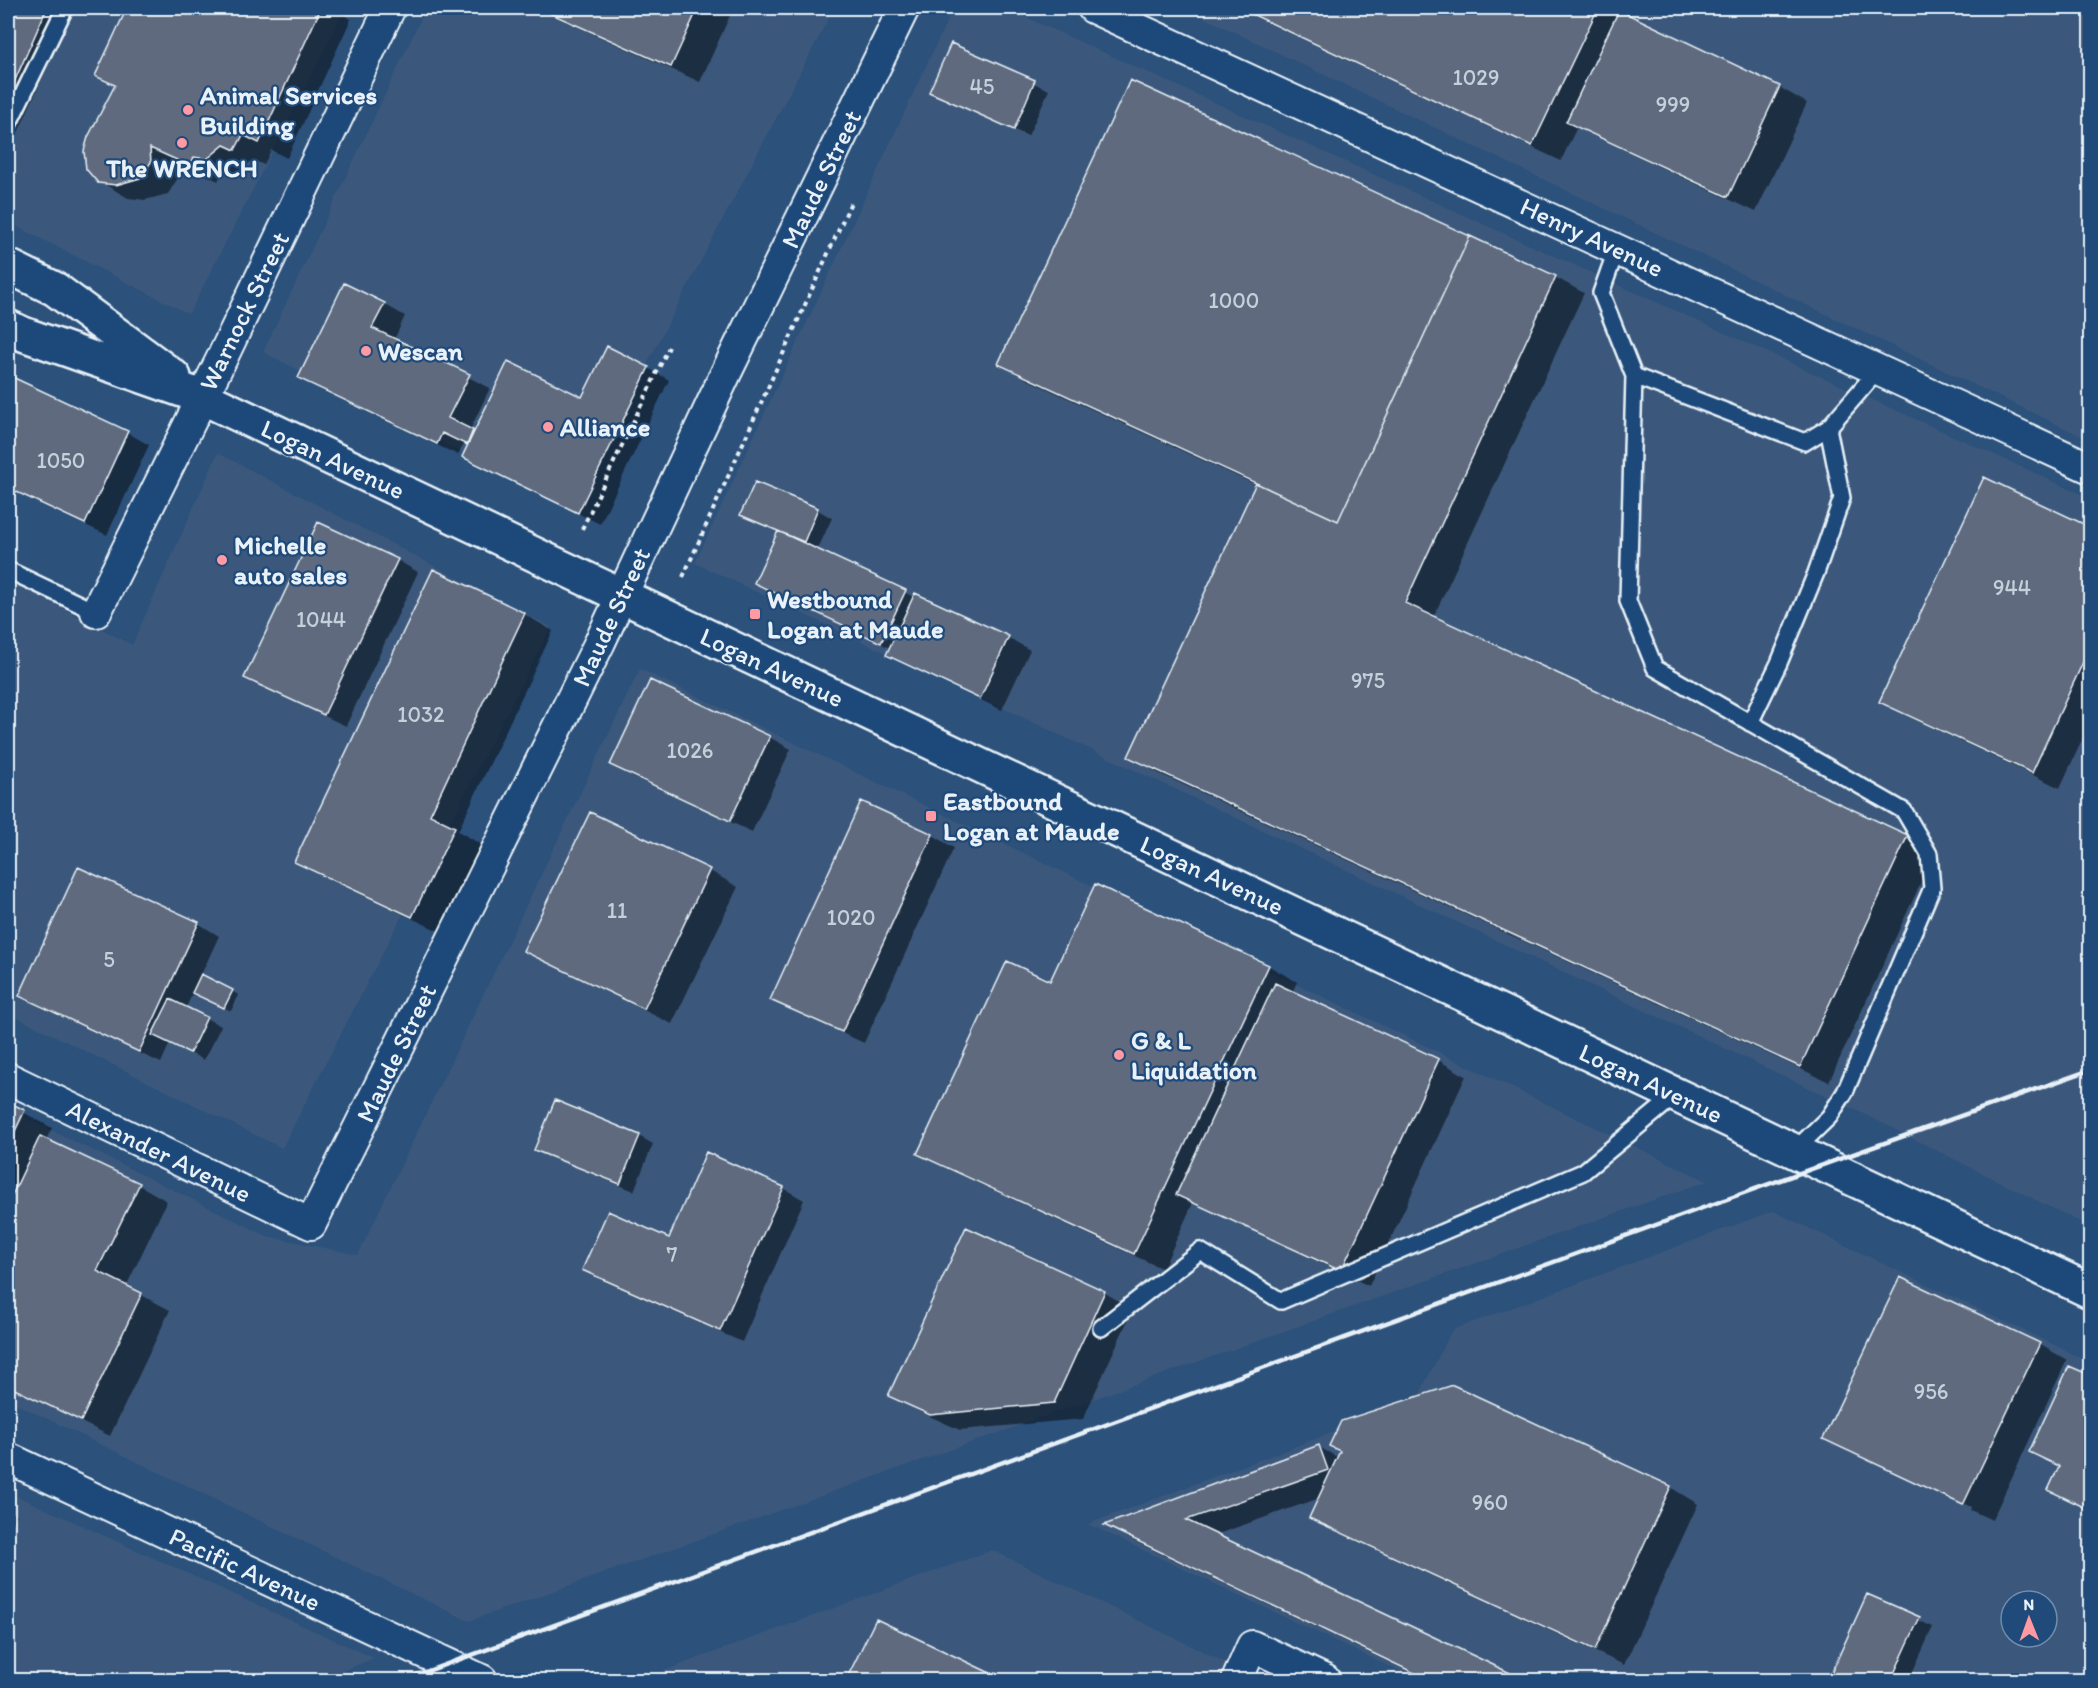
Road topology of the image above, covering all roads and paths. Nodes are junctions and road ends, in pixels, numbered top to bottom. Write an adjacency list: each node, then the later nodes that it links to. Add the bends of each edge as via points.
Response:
1 (65, 8): 5 (lane)
2 (390, 8): 13 (street, Warnock Street)
3 (904, 8): 19 (street, Maude Street)
4 (1093, 8): 7 (street, Henry Avenue)
5 (8, 125)
6 (853, 200): 18 (path)
7 (1617, 249): 11 (street, Henry Avenue); 12 (lane, via 1601,293)
8 (8, 266): 13 (main road, Logan Avenue, via 55,289)
9 (8, 327): 13 (main road, Logan Avenue)
10 (669, 347): 16 (path)
11 (1878, 370): 14 (lane); 15 (street, Henry Avenue)
12 (1634, 376): 14 (lane, via 1805,442); 21 (lane, via 1628,601 1655,668)
13 (202, 398): 19 (main road, Logan Avenue); 20 (street, Warnock Street)
14 (1828, 428): 21 (lane, via 1842,498 1816,573)
15 (2091, 468)
16 (582, 529)
17 (8, 570): 20 (lane)
18 (683, 577)
19 (622, 597): 23 (main road, Logan Avenue); 25 (street, Maude Street)
20 (96, 612)
21 (1750, 723): 24 (lane, via 1904,811 1929,854 1932,888 1845,1092 1829,1117)
22 (8, 1078): 25 (street, Alexander Avenue)
23 (1676, 1095): 24 (main road, Logan Avenue); 27 (lane, via 1583,1172 1281,1301 1200,1251)
24 (1794, 1150): 26 (main road, Logan Avenue)
25 (311, 1224)
26 (2091, 1291)
27 (1101, 1328)
28 (8, 1458): 29 (street, Pacific Avenue)
29 (482, 1680)
30 (1237, 1680): 31 (street, via 1252,1646)
31 (1325, 1680)

